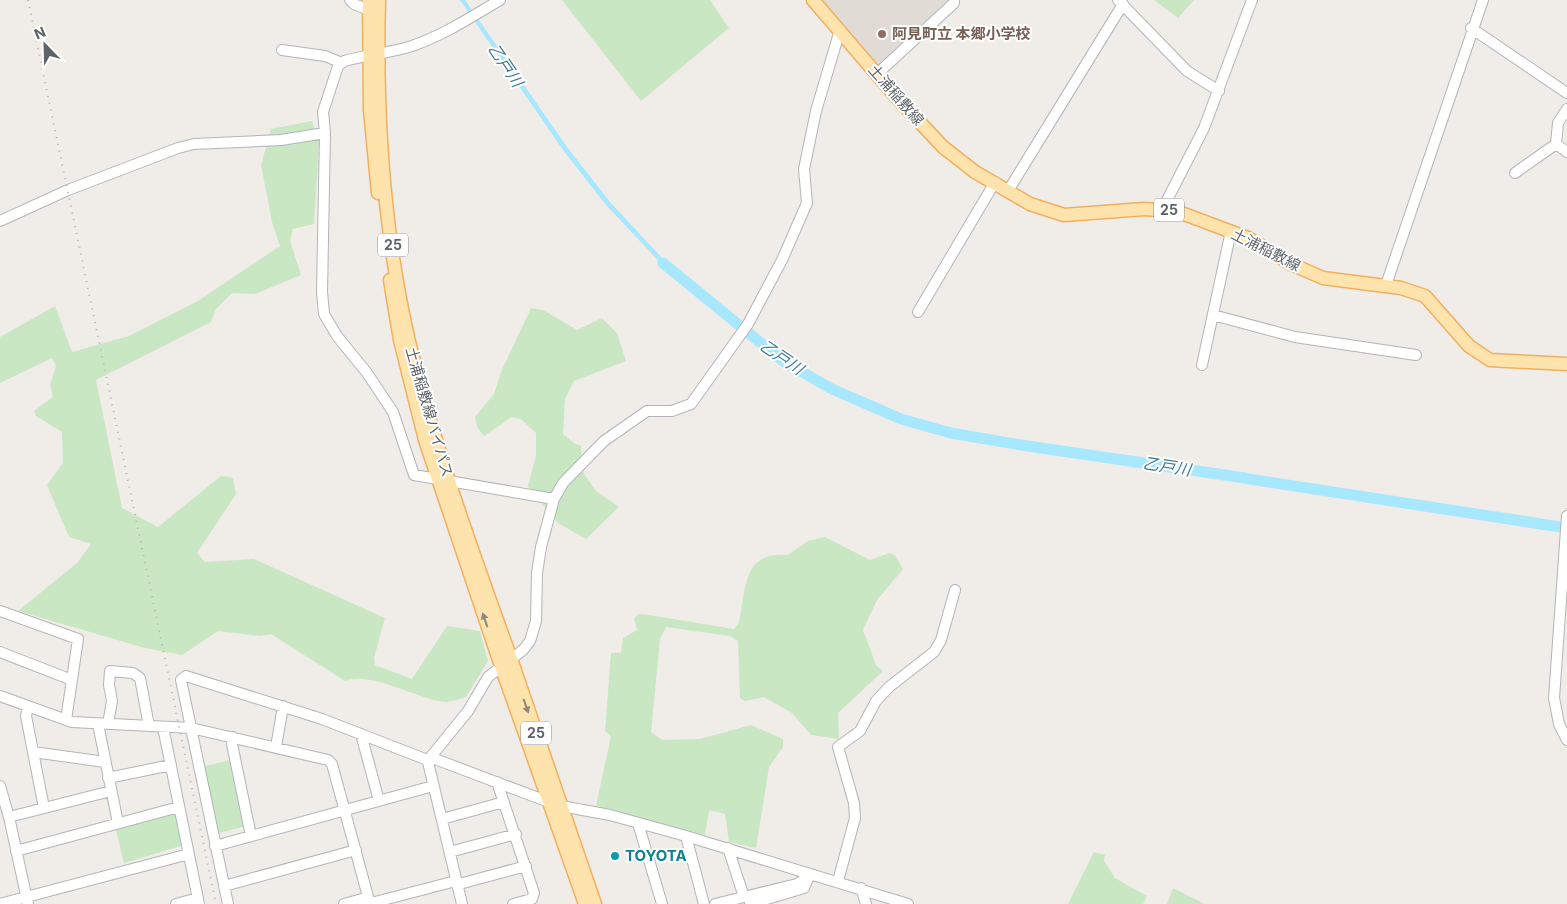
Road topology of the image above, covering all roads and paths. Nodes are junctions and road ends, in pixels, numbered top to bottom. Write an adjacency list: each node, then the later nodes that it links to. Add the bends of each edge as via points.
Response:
1 (350, 0): 9 (street, via 354,4)
2 (380, 0): 13 (main road, 土浦稲敷線バイパス / 25)
3 (500, 0): 13 (street, via 428,39)
4 (813, 0): 11 (main road, 土浦稲敷線 / 25)
5 (954, 0): 15 (street)
6 (1252, 0): 16 (street)
7 (1483, 0): 10 (street)
8 (1120, 2): 16 (street, via 1188,72); 24 (street)
9 (369, 5): 13 (main road, 土浦稲敷線バイパス / 25)
10 (1472, 28): 17 (street); 28 (street)
11 (840, 30): 15 (main road, 土浦稲敷線 / 25); 35 (street, via 816,111 804,169 807,203 782,260 744,330 691,404 672,411 648,411 604,441 571,473)
12 (282, 50): 14 (street, via 325,56)
13 (374, 55): 14 (street); 34 (main road, 土浦稲敷線バイパス / 25, via 395,261 408,335)
14 (342, 63): 19 (street, via 333,79 323,112)
15 (877, 74): 23 (main road, 土浦稲敷線 / 25, via 943,147 975,172)
16 (1219, 90): 25 (street, via 1204,128)
17 (1567, 94)
18 (1567, 109): 20 (street, via 1558,123)
19 (325, 133): 26 (street, via 178,148 68,190); 34 (street, via 324,314 393,412 412,473)
20 (1556, 144): 21 (street); 22 (street)
21 (1567, 152)
22 (1515, 173)
23 (995, 182): 24 (main road, 土浦稲敷線 / 25); 29 (street)
24 (1008, 191): 25 (main road, 土浦稲敷線 / 25, via 1030,204 1064,215)
25 (1162, 210): 27 (main road, 土浦稲敷線 / 25, via 1176,211)
26 (0, 221)
27 (1231, 231): 28 (main road, 土浦稲敷線 / 25, via 1323,278); 30 (street)
28 (1386, 286): 32 (main road, 土浦稲敷線 / 25, via 1425,296 1469,346 1490,360)
29 (918, 312)
30 (1214, 315): 31 (street, via 1295,337); 33 (street)
31 (1416, 355)
32 (1567, 364)
33 (1202, 365)
34 (442, 479): 35 (street); 41 (main road, 土浦稲敷線バイパス / 25)
35 (554, 499): 41 (street, via 541,547 533,631 526,647)
36 (1567, 516): 37 (street)
37 (1566, 528): 53 (street, via 1554,698 1559,724)
38 (955, 590): 85 (street, via 941,640 934,652 889,687 876,701 860,731 838,747 854,803 855,818)
39 (0, 611): 42 (street, via 78,639)
40 (0, 652): 42 (street)
41 (506, 663): 56 (street, via 488,677 478,697); 66 (main road, 土浦稲敷線バイパス / 25)
42 (72, 680): 46 (street)
43 (0, 696): 44 (street)
44 (28, 706): 46 (street); 55 (street, via 26,716)
45 (283, 706): 50 (street, via 186,676 181,680); 51 (street); 54 (street)
46 (66, 720): 47 (street)
47 (103, 724): 48 (street); 48 (street, via 112,701 110,671 133,673 140,678); 57 (street)
48 (149, 726): 49 (street)
49 (163, 727): 50 (street); 58 (street)
50 (191, 728): 52 (street); 77 (street)
51 (361, 734): 56 (street); 64 (street)
52 (232, 737): 54 (street); 75 (street)
53 (1567, 740)
54 (276, 747): 69 (street, via 328,760 332,764)
55 (33, 752): 57 (street); 68 (street)
56 (429, 759): 60 (street); 62 (street)
57 (105, 762): 59 (street)
58 (171, 766): 59 (street); 67 (street)
59 (108, 778): 63 (street)
60 (497, 782): 65 (street); 66 (street)
61 (0, 786): 70 (street)
62 (433, 786): 64 (street); 71 (street)
63 (111, 791): 68 (street); 72 (street)
64 (379, 801): 69 (street)
65 (504, 802): 71 (street); 74 (street)
66 (555, 804): 73 (street); 99 (main road, 25); 100 (main road, 25)
67 (179, 807): 72 (street); 82 (street)
68 (44, 808): 70 (street)
69 (344, 810): 75 (street); 79 (street)
70 (9, 816): 80 (street)
71 (442, 819): 81 (street)
72 (118, 823): 80 (street)
73 (638, 823): 76 (street); 101 (street)
74 (516, 834): 81 (street); 83 (street)
75 (251, 836): 77 (street)
76 (686, 836): 78 (street); 102 (street)
77 (215, 846): 87 (street)
78 (728, 848): 84 (street); 89 (street)
79 (356, 850): 87 (street); 92 (street)
80 (16, 851): 90 (street)
81 (450, 852): 86 (street)
82 (189, 854): 90 (street); 91 (street)
83 (526, 866): 86 (street); 98 (street, via 534,893 532,899)
84 (808, 873): 85 (street); 89 (street, via 809,879 804,888)
85 (838, 881): 88 (street)
86 (457, 882): 92 (street); 97 (street)
87 (224, 886): 95 (street)
88 (861, 888): 104 (street); 105 (street)
89 (747, 900): 103 (street)
90 (27, 901): 93 (street)
91 (199, 901): 94 (street)
92 (370, 903): 96 (street, via 362,899)
93 (0, 904)
94 (176, 904)
95 (228, 904)
96 (344, 904)
97 (462, 904)
98 (513, 904)
99 (585, 904)
100 (595, 904)
101 (662, 904)
102 (704, 904)
103 (715, 904)
104 (866, 904)
105 (908, 904)

